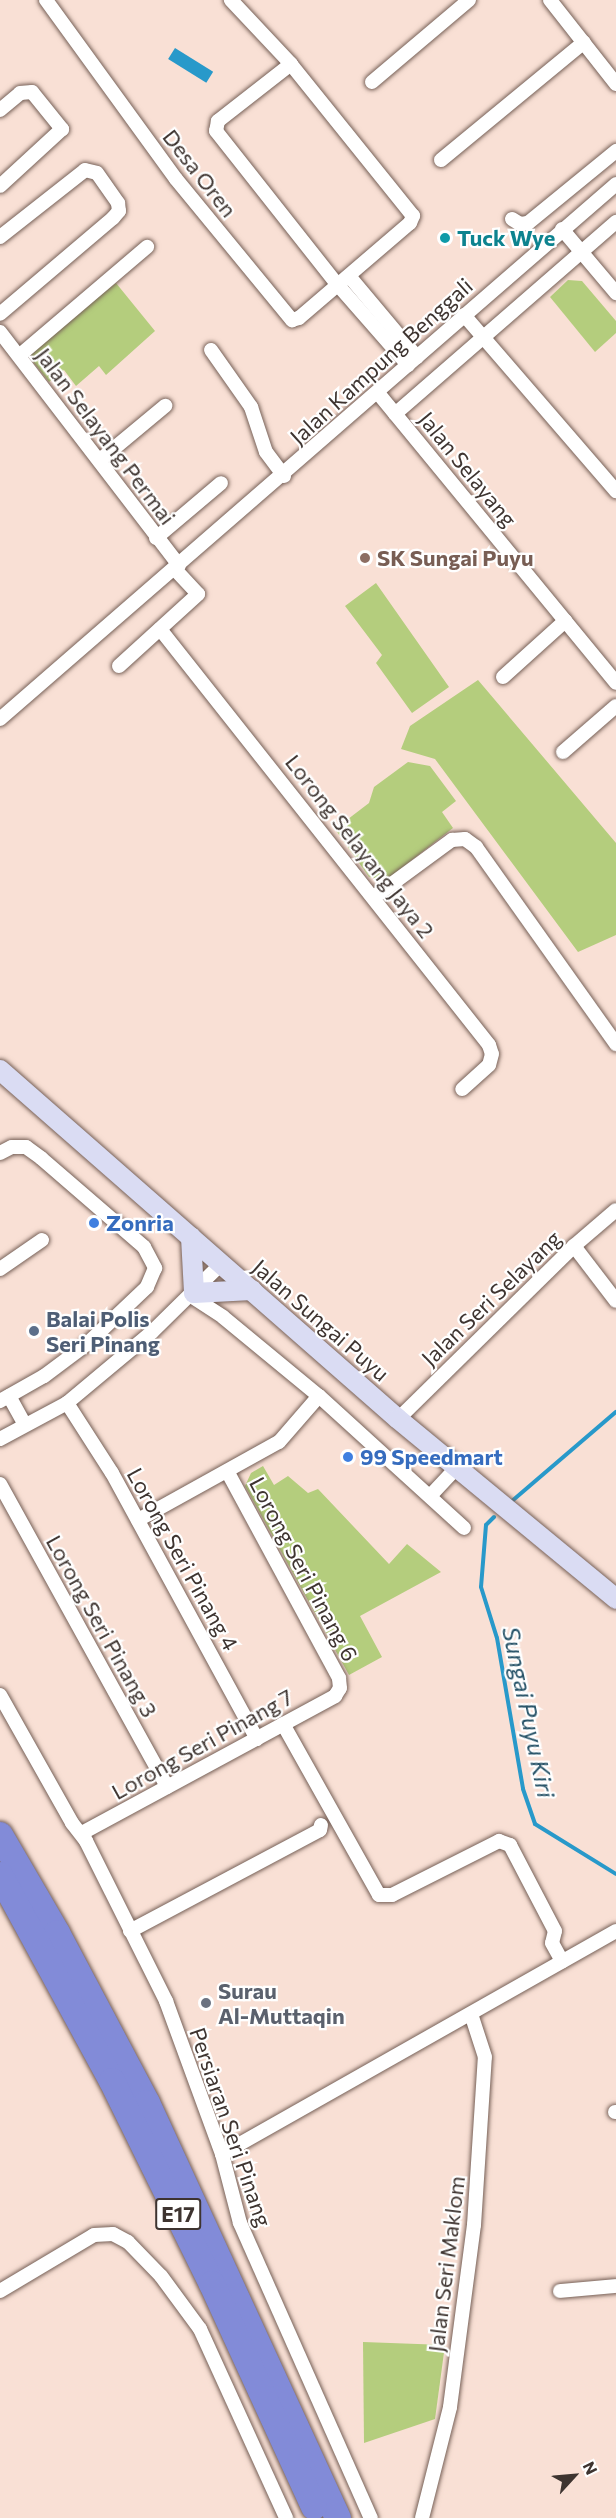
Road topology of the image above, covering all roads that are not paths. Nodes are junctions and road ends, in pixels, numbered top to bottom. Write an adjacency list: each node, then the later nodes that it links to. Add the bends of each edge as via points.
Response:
1 (46, 0): 20 (street, Desa Oren, via 176,179 286,316 299,318)
2 (231, 0): 6 (street, Desa Oren)
3 (469, 0): 7 (street)
4 (550, 0): 5 (street)
5 (584, 42): 8 (street); 11 (street)
6 (291, 64): 20 (street, Desa Oren, via 413,216 410,223); 20 (street, Desa Oren, via 218,121 216,131)
7 (372, 82)
8 (616, 84)
9 (0, 110): 13 (street, via 20,93 32,92 62,129)
10 (616, 151): 14 (street, via 528,223 520,224)
11 (441, 160)
12 (616, 184): 16 (street, Jalan Kampung Benggali)
13 (0, 186)
14 (513, 219)
15 (616, 222): 19 (street)
16 (562, 229): 19 (street); 23 (street, Jalan Kampung Benggali)
17 (0, 237): 22 (street, via 85,170 97,173 119,211)
18 (147, 247): 27 (street)
19 (581, 252): 21 (street); 25 (street)
20 (343, 280): 28 (street, Desa Oren)
21 (616, 293)
22 (0, 314)
23 (464, 315): 25 (street); 28 (street, Jalan Kampung Benggali)
24 (0, 332): 27 (street, Jalan Selayang Permai)
25 (483, 337): 31 (street); 35 (street)
26 (212, 350): 33 (street, via 251,407 266,452)
27 (20, 355): 32 (street, Jalan Selayang Permai)
28 (413, 361): 29 (street, Jalan Kampung Benggali)
29 (378, 393): 31 (street, Jalan Selayang); 33 (street, Jalan Kampung Benggali)
30 (165, 406): 32 (street)
31 (395, 414): 38 (street, Jalan Selayang)
32 (100, 460): 36 (street, Jalan Selayang Permai)
33 (284, 476): 37 (street, Jalan Kampung Benggali)
34 (221, 483): 36 (street)
35 (616, 491)
36 (156, 538): 37 (street, Jalan Selayang Permai)
37 (177, 567): 39 (street, via 198,594); 44 (street, Jalan Kampung Benggali)
38 (565, 621): 41 (street); 42 (street, Jalan Selayang)
39 (160, 629): 40 (street); 46 (street, Lorong Selayang Jaya 2)
40 (119, 666)
41 (503, 677)
42 (616, 683)
43 (616, 706): 45 (street)
44 (2, 713)
45 (563, 752)
46 (374, 897): 47 (street, via 452,840 465,839 483,857); 49 (street, Lorong Selayang Jaya 2, via 489,1045 489,1065)
47 (616, 1044)
48 (0, 1070): 52 (main road, Jalan Sungai Puyu)
49 (462, 1089)
50 (6, 1150): 61 (street, via 26,1147 63,1175 153,1258 153,1277 78,1350)
51 (616, 1210): 54 (street, Jalan Seri Selayang)
52 (191, 1237): 55 (main road, Jalan Sungai Puyu); 58 (main road)
53 (42, 1240): 56 (street)
54 (574, 1246): 59 (street); 63 (street, Jalan Seri Selayang)
55 (221, 1264): 57 (main road, Jalan Sungai Puyu); 58 (street)
56 (0, 1269)
57 (252, 1290): 58 (main road); 63 (main road, Jalan Sungai Puyu)
58 (193, 1294): 60 (street); 62 (street)
59 (616, 1301)
60 (319, 1396): 67 (street, via 288,1436); 69 (street)
61 (5, 1398): 64 (street)
62 (67, 1403): 64 (street); 70 (street, Lorong Seri Pinang 4)
63 (398, 1419): 66 (main road, Jalan Sungai Puyu)
64 (25, 1425): 65 (street)
65 (0, 1439)
66 (456, 1468): 69 (street); 72 (main road, Jalan Sungai Puyu)
67 (227, 1471): 70 (street); 73 (street, Lorong Seri Pinang 6, via 339,1678)
68 (0, 1484): 77 (street, Lorong Seri Pinang 3)
69 (431, 1495): 71 (street)
70 (138, 1520): 76 (street, Lorong Seri Pinang 4)
71 (464, 1528)
72 (616, 1599)
73 (340, 1688): 75 (street, Lorong Seri Pinang 7, via 335,1696)
74 (0, 1695): 79 (street, Persiaran Seri Pinang, via 72,1823)
75 (283, 1724): 76 (street, Lorong Seri Pinang 7); 84 (street, via 379,1895 392,1895 499,1841 510,1845 520,1864 555,1931 552,1942)
76 (257, 1739): 77 (street, Lorong Seri Pinang 7)
77 (167, 1787): 79 (street, Lorong Seri Pinang 7)
78 (321, 1826): 82 (street, via 320,1830)
79 (82, 1833): 82 (street, Persiaran Seri Pinang)
80 (2, 1836): 92 (highway, E17, via 147,2103)
81 (0, 1875): 91 (highway, E17, via 112,2080 212,2284)
82 (130, 1930): 86 (street, Persiaran Seri Pinang, via 165,2001)
83 (616, 1931): 84 (street)
84 (562, 1961): 85 (street)
85 (471, 2014): 86 (street); 94 (street, Jalan Seri Maklom, via 485,2057 474,2225 450,2407)
86 (222, 2154): 93 (street, Persiaran Seri Pinang, via 240,2223)
87 (616, 2286): 89 (street)
88 (0, 2291): 90 (street, via 94,2235 113,2234 128,2242 200,2329)
89 (560, 2291)
90 (286, 2518)
91 (319, 2518)
92 (338, 2518)
93 (371, 2518)
94 (422, 2518)

